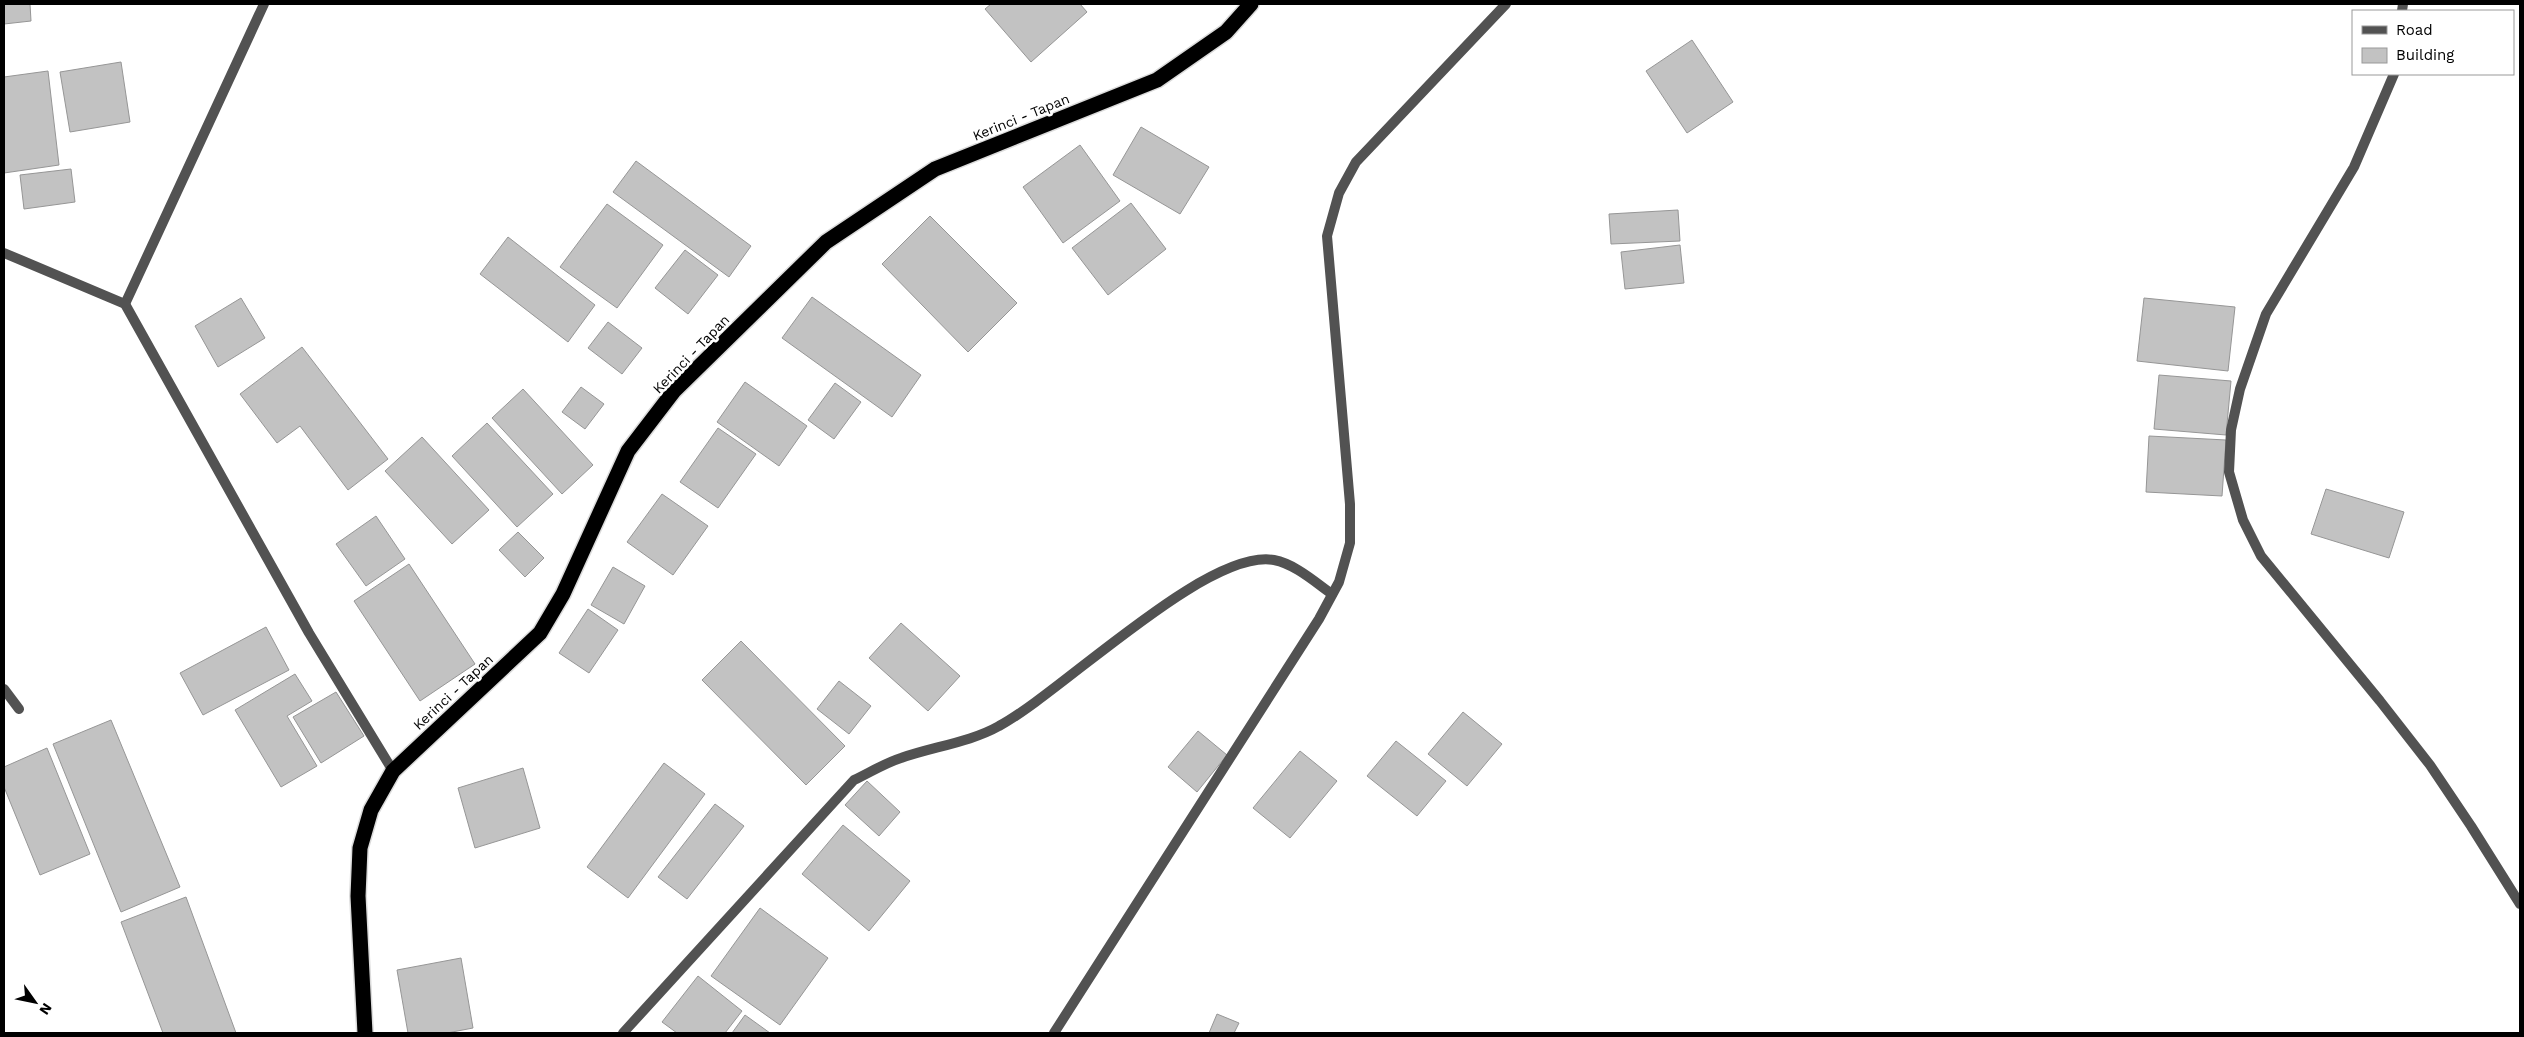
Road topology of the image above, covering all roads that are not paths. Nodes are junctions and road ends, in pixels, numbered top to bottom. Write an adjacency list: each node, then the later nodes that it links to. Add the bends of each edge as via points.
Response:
1 (264, 4): 6 (street)
2 (1251, 4): 10 (highway, Kerinci - Tapan, via 1226,32 1157,80 935,169 826,242 674,391 628,451 563,594 540,633)
3 (1506, 4): 7 (street, via 1356,162 1339,192 1327,236 1350,504 1350,543 1339,582)
4 (2394, 75): 11 (street, via 2354,166 2266,314 2240,389 2231,430 2229,472 2243,520 2262,556 2430,765)
5 (4, 253): 6 (street)
6 (125, 304): 10 (street, via 309,633)
7 (1332, 594): 13 (street, via 1288,565 1265,559 1244,563 1198,583 1067,677 1027,710 997,728 900,758 854,780); 14 (street)
8 (4, 689): 9 (street)
9 (19, 709)
10 (393, 771): 12 (highway, Kerinci - Tapan, via 372,810 360,848 358,896)
11 (2520, 904)
12 (365, 1033)
13 (623, 1033)
14 (1054, 1033)

